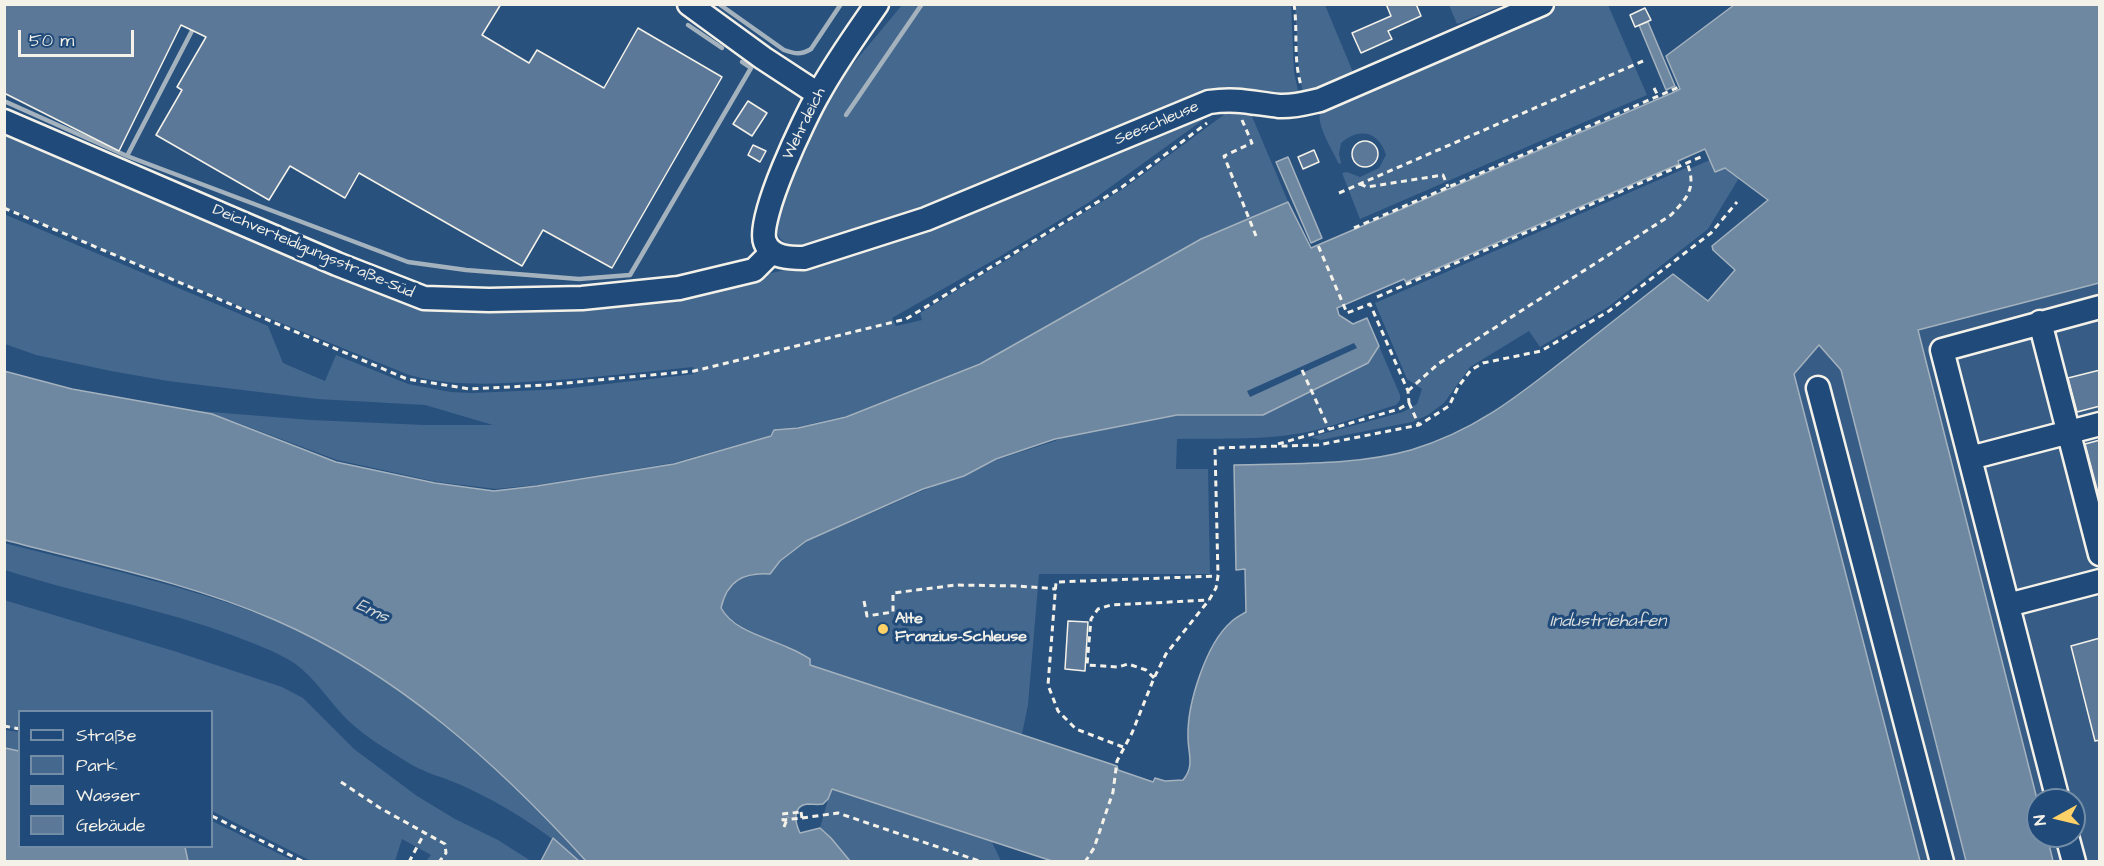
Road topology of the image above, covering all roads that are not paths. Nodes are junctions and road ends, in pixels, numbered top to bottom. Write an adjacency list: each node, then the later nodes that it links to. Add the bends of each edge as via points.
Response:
1 (689, 4): 4 (street)
2 (877, 4): 4 (street, Wehrdeich)
3 (1542, 4): 6 (street, Seeschleuse, via 1320,99 1280,106 1228,100 1209,102 926,219 804,258 785,258)
4 (818, 94): 6 (street, Wehrdeich, via 768,209 763,229 765,243)
5 (4, 122): 6 (street, Deichverteidigungsstraße-Süd, via 424,298 582,298 679,288 754,270)
6 (772, 252)
7 (2100, 307): 8 (street)
8 (2040, 322): 11 (street); 12 (street, via 1942,350)
9 (1818, 388): 17 (street)
10 (2100, 423): 11 (street)
11 (2067, 432): 12 (street); 13 (street)
12 (1970, 458): 15 (street)
13 (2100, 554)
14 (2100, 581): 15 (street)
15 (2008, 605): 16 (street)
16 (2055, 788)
17 (1942, 861)

